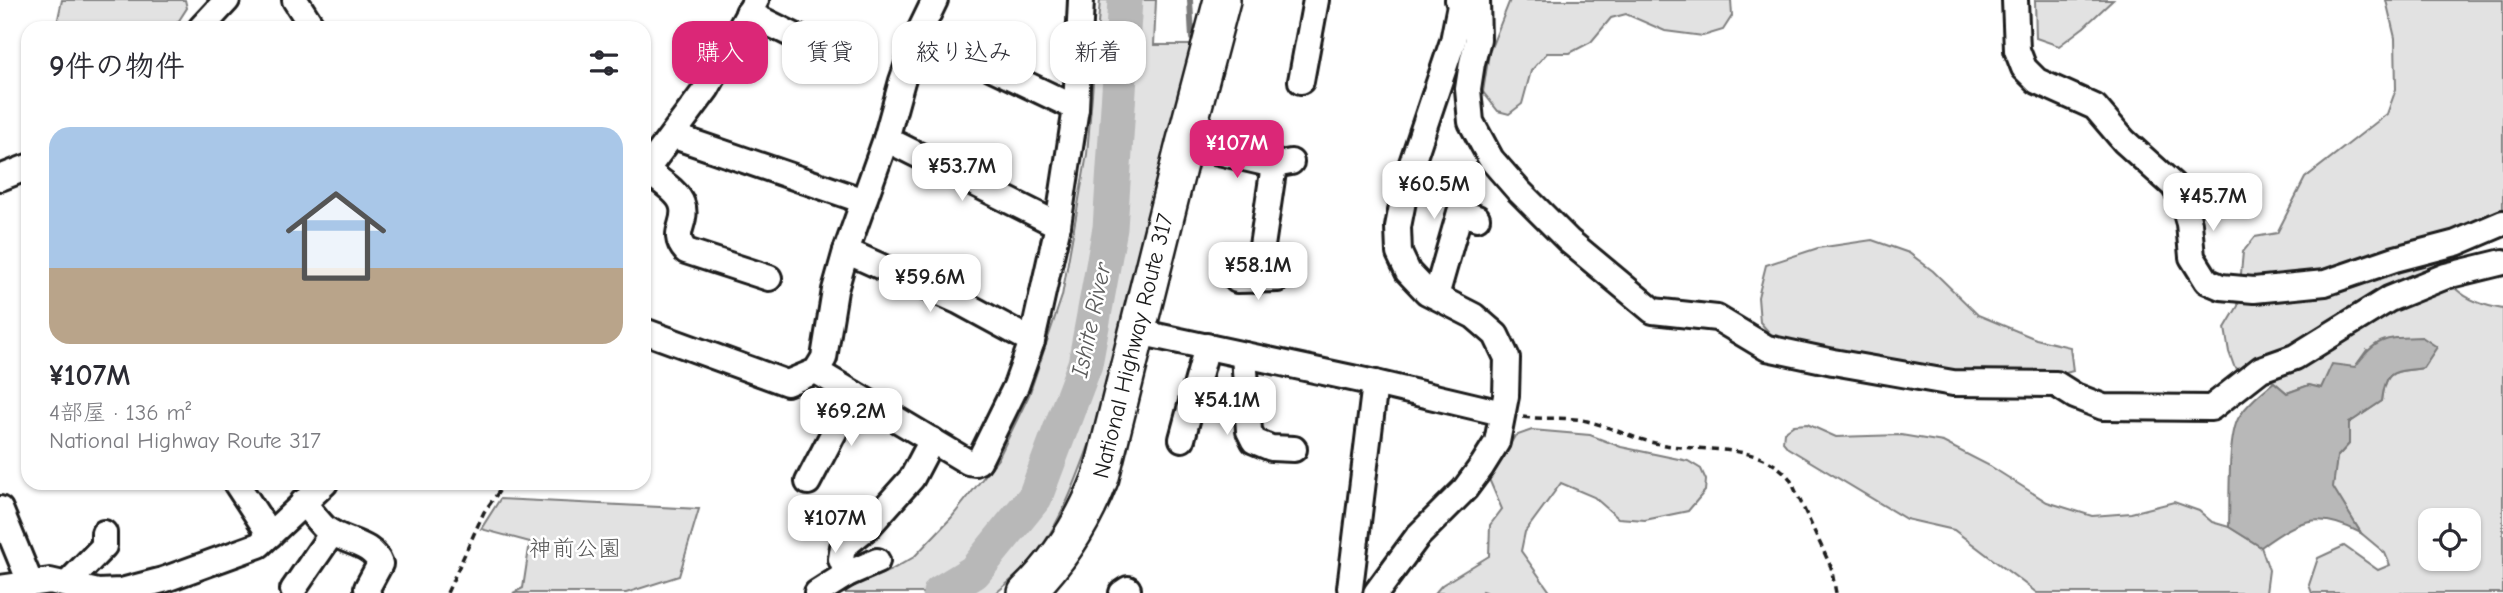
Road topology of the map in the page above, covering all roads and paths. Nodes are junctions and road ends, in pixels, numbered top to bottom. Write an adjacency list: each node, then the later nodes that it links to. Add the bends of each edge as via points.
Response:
1 (227, 0): 11 (street)
2 (295, 0): 12 (street)
3 (935, 0): 13 (street)
4 (1081, 0): 18 (street)
5 (1222, 0): 21 (highway, National Highway Route 317)
6 (1316, 0): 15 (street)
7 (1458, 0): 34 (street, via 1454,41 1408,175 1398,227 1399,253 1408,272)
8 (1477, 0): 31 (street, via 1478,39 1468,89 1471,122 1491,159 1569,241 1653,311 1717,318 1767,348 1953,383 2056,384 2103,407 2211,408 2261,369 2295,357 2389,299 2446,275)
9 (2015, 0): 28 (street, via 2017,50 2024,68 2037,81 2095,107 2173,186 2189,223 2192,257 2207,281 2253,290 2325,283 2456,243)
10 (752, 6): 14 (street); 19 (street, via 707,88)
11 (211, 21)
12 (308, 21)
13 (925, 21)
14 (782, 25)
15 (1301, 81)
16 (901, 84): 20 (street)
17 (1026, 84): 18 (street)
18 (1076, 108): 29 (street)
19 (674, 136): 22 (street); 26 (street)
20 (887, 139): 26 (street); 29 (street)
21 (1184, 145): 33 (street, via 1283,163); 35 (highway, National Highway Route 317)
22 (651, 164)
23 (21, 170): 25 (street)
24 (651, 176): 32 (street, via 682,201 678,234 686,251)
25 (0, 178)
26 (864, 201): 30 (street)
27 (1477, 218): 34 (street, via 1460,212)
28 (2503, 223)
29 (1058, 225): 37 (street)
30 (845, 251): 37 (street, via 958,301); 40 (street, via 824,358)
31 (2503, 262)
32 (769, 278)
33 (1257, 280)
34 (1436, 296): 43 (street, via 1474,316 1496,335 1507,358)
35 (1138, 332): 38 (street); 67 (highway, National Highway Route 317, via 1110,449 1089,507 1056,560)
36 (651, 334): 40 (street, via 787,383)
37 (1032, 341): 45 (street, via 1016,386 979,461 968,462)
38 (1207, 346): 39 (street); 44 (street)
39 (1244, 355): 41 (street); 46 (street, via 1249,431 1254,441 1271,448)
40 (816, 371): 42 (street)
41 (1375, 383): 43 (street); 62 (street)
42 (854, 394): 45 (street); 47 (street)
43 (1502, 413): 68 (street, via 1497,442 1482,466 1419,536); 69 (path, via 1587,421 1660,445 1771,461 1790,479 1831,567)
44 (1182, 439)
45 (932, 440): 57 (street, via 912,478 869,526 842,547)
46 (1294, 449)
47 (808, 482)
48 (241, 490): 55 (street)
49 (317, 490): 51 (street)
50 (500, 490): 65 (path, via 484,512)
51 (303, 502): 54 (street); 55 (street)
52 (0, 509): 58 (street)
53 (104, 533): 59 (street, via 104,546)
54 (332, 533): 63 (street); 64 (street, via 377,556 380,564)
55 (270, 535): 60 (street, via 259,545)
56 (877, 561): 57 (street)
57 (847, 574): 66 (street)
58 (30, 582): 59 (street); 61 (street)
59 (67, 584): 60 (street, via 97,592)
60 (166, 586)
61 (0, 588)
62 (1350, 588)
63 (293, 590)
64 (368, 593)
65 (447, 593)
66 (817, 593)
67 (1026, 593)
68 (1376, 593)
69 (1836, 593)

